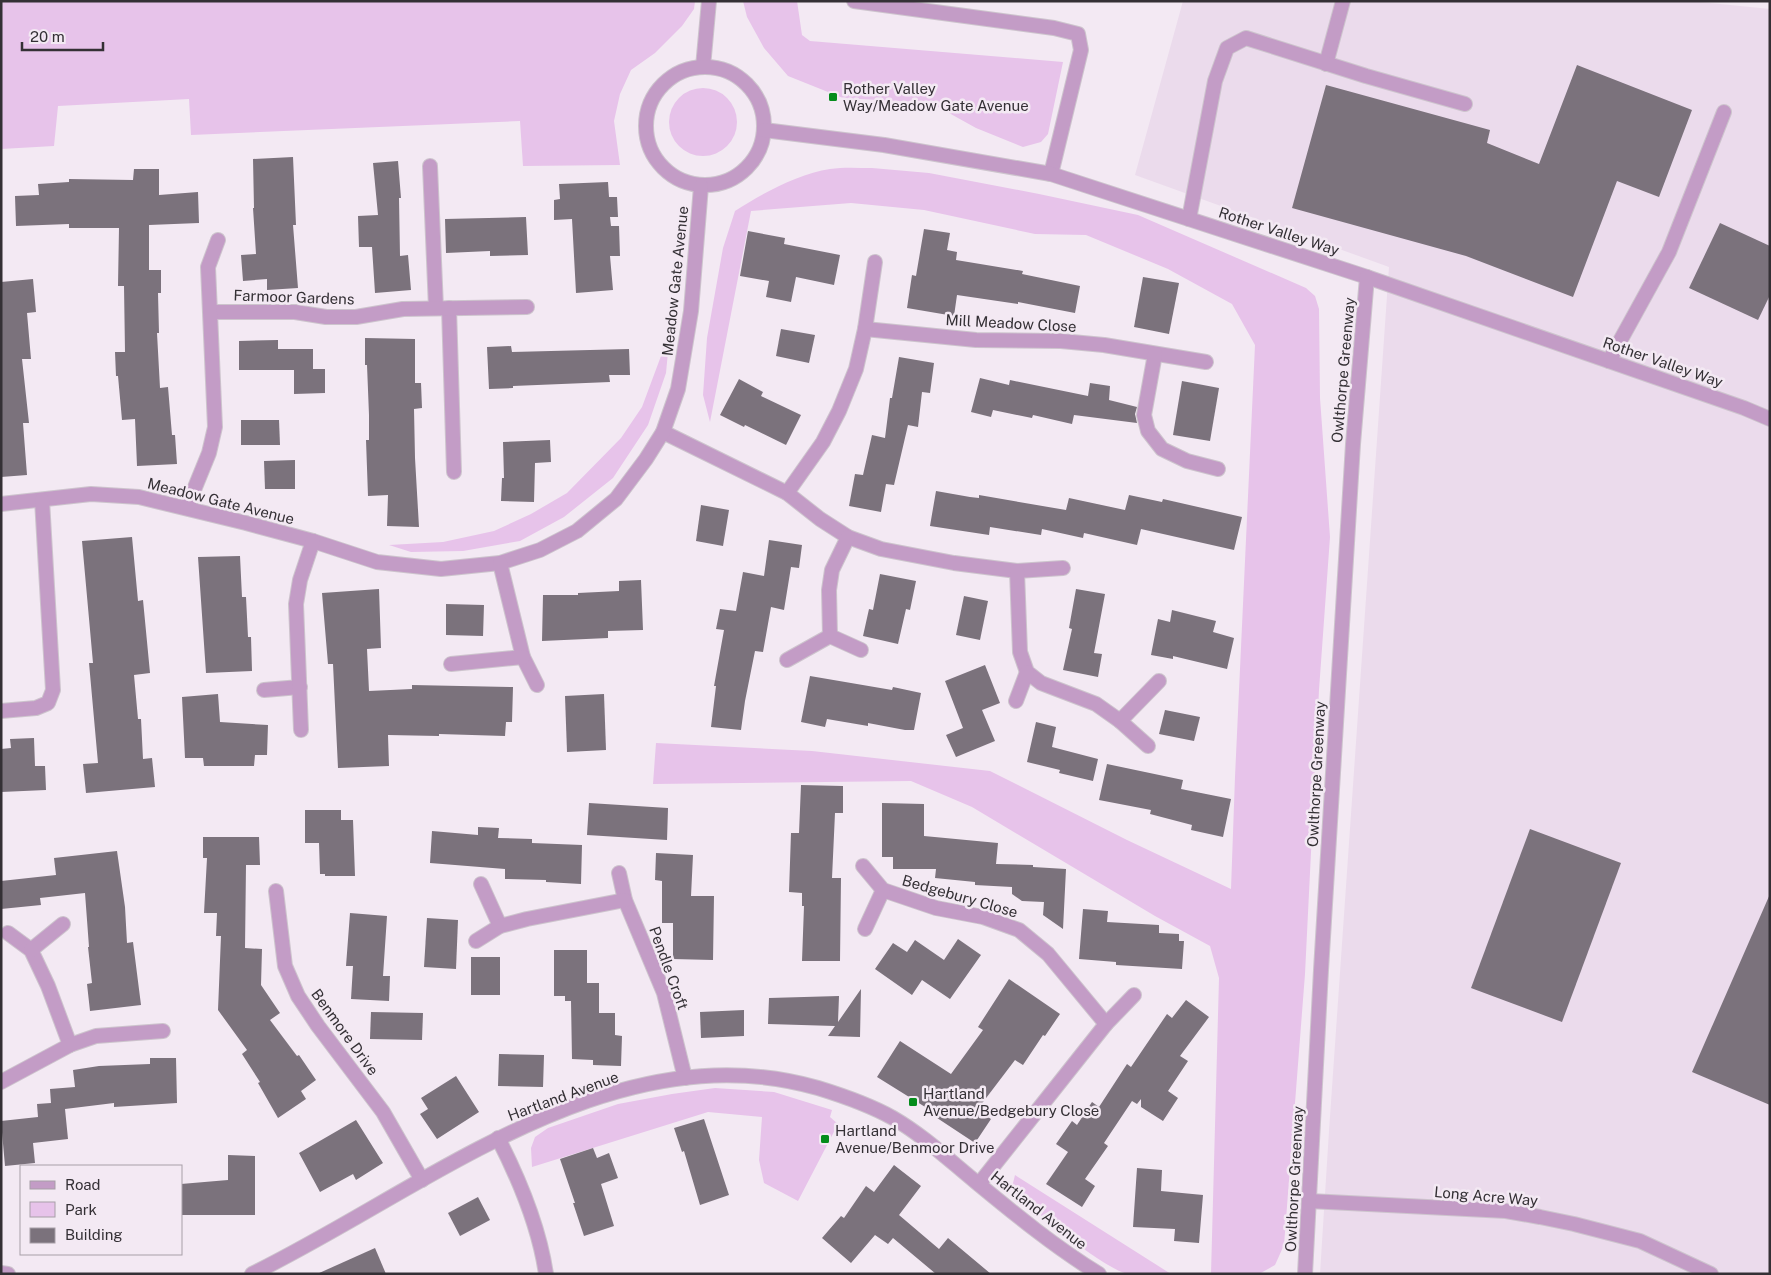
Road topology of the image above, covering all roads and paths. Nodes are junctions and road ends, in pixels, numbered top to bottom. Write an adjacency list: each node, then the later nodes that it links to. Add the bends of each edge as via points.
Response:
1 (709, 1): 5 (street)
2 (854, 1): 10 (street, via 1078,34 1081,50)
3 (1343, 1): 4 (street)
4 (1326, 64): 6 (street); 12 (street, via 1246,38 1227,48 1215,80)
5 (703, 67): 8 (street, via 723,70 740,78 754,92 762,110); 11 (street, via 678,74 657,91 649,107 646,125 648,143 656,159 683,181)
6 (1466, 104)
7 (1724, 112): 21 (street, via 1669,252)
8 (764, 130): 10 (street, Rother Valley Way); 11 (street, via 760,148 736,177 719,184)
9 (430, 166): 17 (street)
10 (1052, 174): 12 (street, Rother Valley Way)
11 (701, 186): 24 (street, Meadow Gate Avenue, via 691,311 678,389)
12 (1189, 219): 15 (street, Rother Valley Way)
13 (218, 240): 18 (street, via 208,267)
14 (875, 262): 19 (street)
15 (1367, 277): 21 (street, Rother Valley Way); 72 (street, Owlthorpe Greenway, via 1352,454)
16 (527, 307): 17 (street, Farmoor Gardens)
17 (442, 308): 18 (street, Farmoor Gardens, via 403,309 356,317 294,312); 26 (street)
18 (211, 312): 30 (street, via 216,427)
19 (865, 329): 20 (street, Mill Meadow Close, via 976,340 1061,341); 27 (street, via 856,369 839,412 823,442)
20 (1155, 354): 22 (street, Mill Meadow Close); 25 (street, via 1144,415 1148,431 1162,449 1187,461)
21 (1609, 361): 23 (street, Rother Valley Way)
22 (1206, 362)
23 (1770, 419)
24 (663, 432): 27 (street); 33 (street, Meadow Gate Avenue, via 616,499 577,531 540,550)
25 (1218, 469)
26 (454, 472)
27 (787, 493): 31 (street)
28 (42, 500): 29 (street, Meadow Gate Avenue); 30 (street, Meadow Gate Avenue, via 91,494 139,497); 47 (street, via 53,690 48,704)
29 (1, 504)
30 (187, 507): 32 (street, Meadow Gate Avenue)
31 (848, 537): 35 (street, via 881,549 954,564); 36 (street, via 832,570 828,590)
32 (313, 541): 33 (street, Meadow Gate Avenue, via 377,562 441,569); 44 (street, via 296,604)
33 (500, 563): 38 (street)
34 (1063, 568): 35 (street)
35 (1017, 571): 41 (street, via 1020,652)
36 (830, 636): 37 (street); 39 (street)
37 (861, 650)
38 (522, 657): 40 (street); 43 (street)
39 (787, 660)
40 (451, 664)
41 (1027, 672): 46 (street); 48 (street, via 1041,683 1096,704)
42 (1159, 682): 48 (street)
43 (537, 685)
44 (300, 687): 45 (street); 49 (street)
45 (264, 690)
46 (1016, 701)
47 (1, 711)
48 (1120, 721): 50 (street)
49 (301, 730)
50 (1148, 746)
51 (863, 866): 54 (street, Bedgebury Close)
52 (619, 873): 56 (street, Pendle Croft)
53 (481, 884): 58 (street)
54 (883, 890): 59 (street, Bedgebury Close); 64 (street, Bedgebury Close, via 1019,930 1048,954)
55 (276, 891): 70 (street, Benmore Drive, via 285,966 298,996 383,1112)
56 (625, 900): 58 (street); 67 (street, Pendle Croft, via 664,993)
57 (63, 924): 62 (street)
58 (500, 926): 61 (street)
59 (865, 930)
60 (8, 933): 62 (street)
61 (476, 941)
62 (31, 950): 66 (street)
63 (1134, 995): 64 (street)
64 (1106, 1024): 71 (street)
65 (164, 1031): 66 (street, via 96,1036)
66 (70, 1045): 68 (street)
67 (685, 1078): 69 (street, Hartland Avenue, via 634,1087 580,1104); 71 (street, Hartland Avenue, via 762,1076 794,1081 857,1101 918,1134)
68 (1, 1082)
69 (498, 1138): 70 (street, Hartland Avenue); 76 (street, via 523,1189)
70 (422, 1180): 75 (street, Hartland Avenue)
71 (979, 1184): 77 (street, Hartland Avenue, via 1066,1254)
72 (1309, 1201): 78 (street, Owlthorpe Greenway); 79 (street, Long Acre Way, via 1506,1211 1540,1217 1640,1241)
73 (1, 1272): 74 (street)
74 (8, 1274)
75 (252, 1274)
76 (546, 1274)
77 (1099, 1274)
78 (1305, 1274)
79 (1711, 1274)

